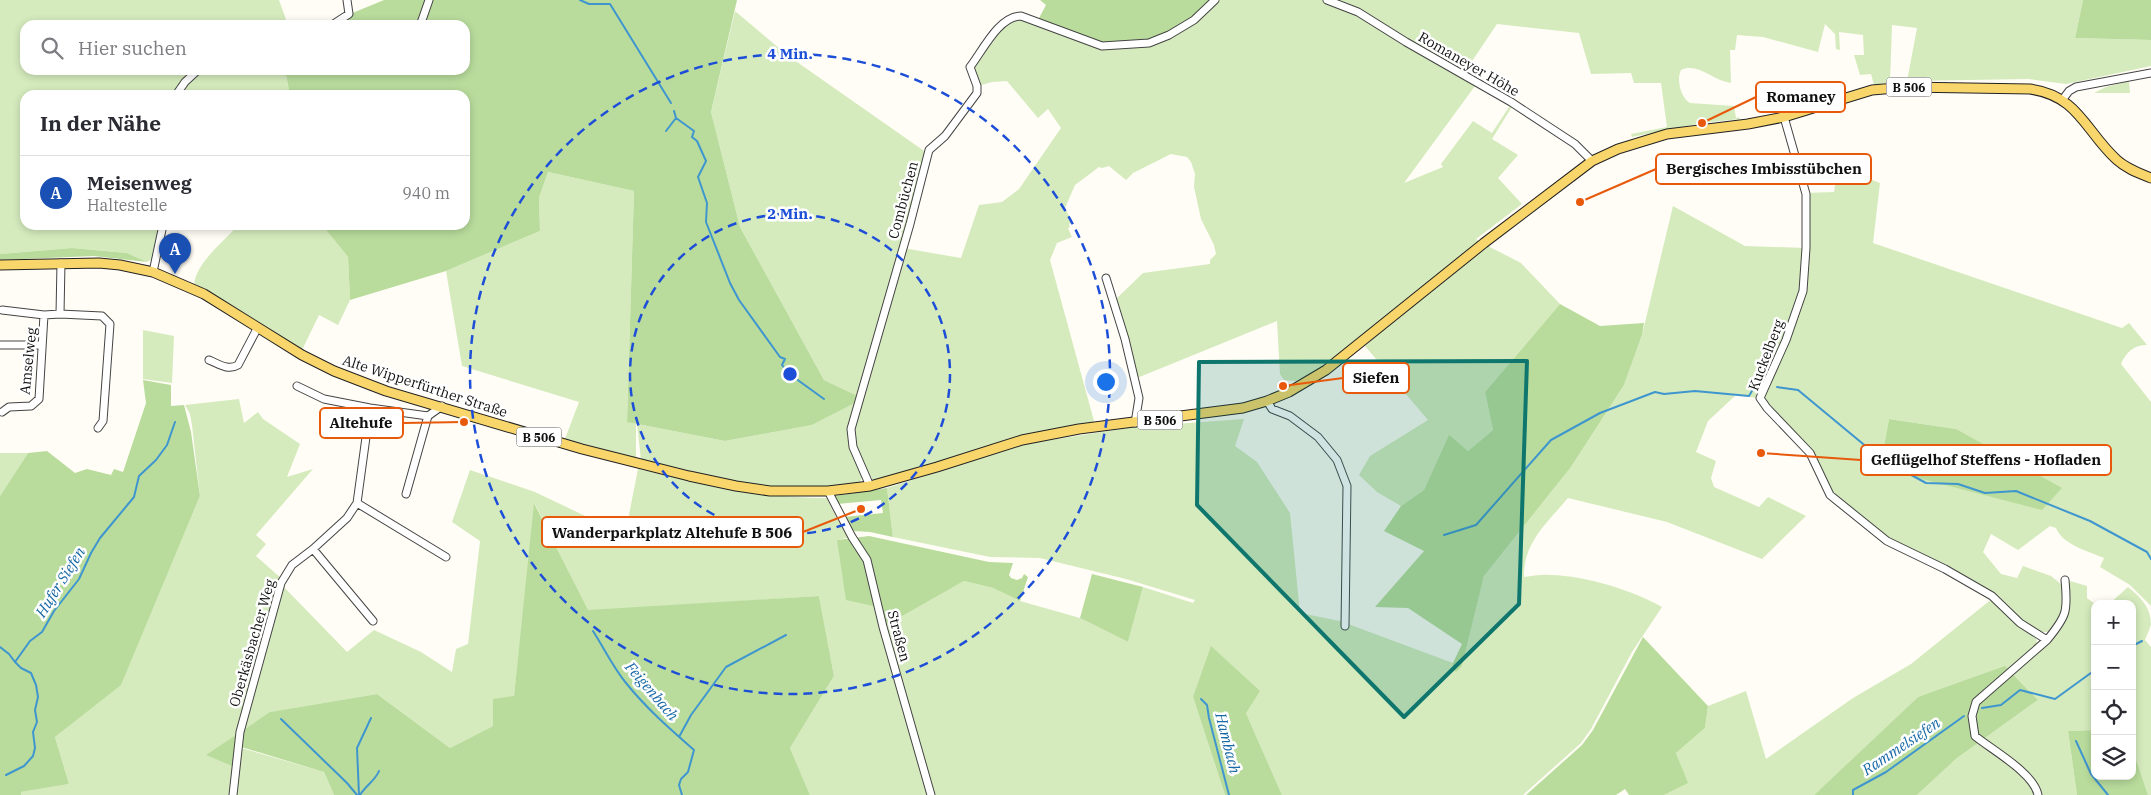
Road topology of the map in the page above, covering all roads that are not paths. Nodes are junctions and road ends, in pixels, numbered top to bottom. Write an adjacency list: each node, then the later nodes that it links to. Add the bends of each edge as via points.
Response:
1 (347, 0): 5 (street, via 349,14)
2 (429, 0): 6 (street)
3 (1215, 0): 34 (street, Combüchen, via 1194,20 1148,43 1102,46 1021,16 1012,16 1004,21 970,67 977,93 929,150 851,429 853,447)
4 (1327, 0): 12 (street, Romaneyer Höhe, via 1358,12 1511,102 1567,139)
5 (340, 20)
6 (422, 20)
7 (2151, 73): 10 (street, via 2076,88 2069,91)
8 (193, 75): 9 (street)
9 (179, 90)
10 (2063, 100): 11 (main road, B 506, via 2038,90 1907,87 1872,90); 13 (main road, B 506, via 2118,161)
11 (1784, 117): 12 (main road, B 506, via 1667,134 1618,148); 43 (street, Kuckelberg, via 1806,194 1803,291 1760,398 1810,453 1830,495 1887,541 1992,596 2020,623)
12 (1592, 161): 27 (main road, B 506, via 1326,370)
13 (2151, 178)
14 (161, 230): 17 (street)
15 (61, 263): 16 (main road, Alte Wipperfürther Straße / B 506); 17 (main road, Alte Wipperfürther Straße / B 506, via 120,265); 20 (street)
16 (0, 265)
17 (153, 272): 22 (main road, Alte Wipperfürther Straße / B 506, via 204,294)
18 (1106, 278): 32 (street, via 1139,398)
19 (2, 310): 21 (street, Amselweg)
20 (60, 314): 21 (street, Amselweg); 33 (street, Amselweg, via 102,316 110,324 102,420)
21 (44, 315): 24 (street, Amselweg)
22 (258, 327): 25 (street, via 238,365 227,368); 28 (main road, Alte Wipperfürther Straße / B 506, via 334,371)
23 (0, 345): 24 (street)
24 (42, 345): 30 (street, Amselweg, via 39,399 31,406 9,407)
25 (209, 360)
26 (297, 386): 29 (street, via 324,399)
27 (1267, 402): 32 (main road, B 506); 42 (street, via 1272,409 1290,416 1318,437 1337,460 1347,486)
28 (442, 406): 31 (street); 35 (main road, Alte Wipperfürther Straße / B 506, via 637,464 736,486 799,492)
29 (370, 408): 31 (street); 37 (street, Oberkäsbacher Weg)
30 (2, 412)
31 (428, 416): 36 (street)
32 (1135, 423): 34 (main road, B 506, via 1022,440)
33 (98, 428)
34 (870, 486): 35 (main road, B 506)
35 (828, 491): 45 (street, Straßen, via 867,560)
36 (406, 494)
37 (357, 503): 38 (street, Oberkäsbacher Weg, via 347,518); 39 (street)
38 (313, 549): 41 (street); 44 (street, Oberkäsbacher Weg, via 292,565 282,579 240,732)
39 (446, 557)
40 (2065, 580): 43 (street, via 2067,608)
41 (373, 621)
42 (1344, 626)
43 (2047, 640): 46 (street, via 1976,702 1972,716 1975,736 2016,766 2037,789)
44 (233, 795)
45 (931, 795)
46 (2038, 795)

